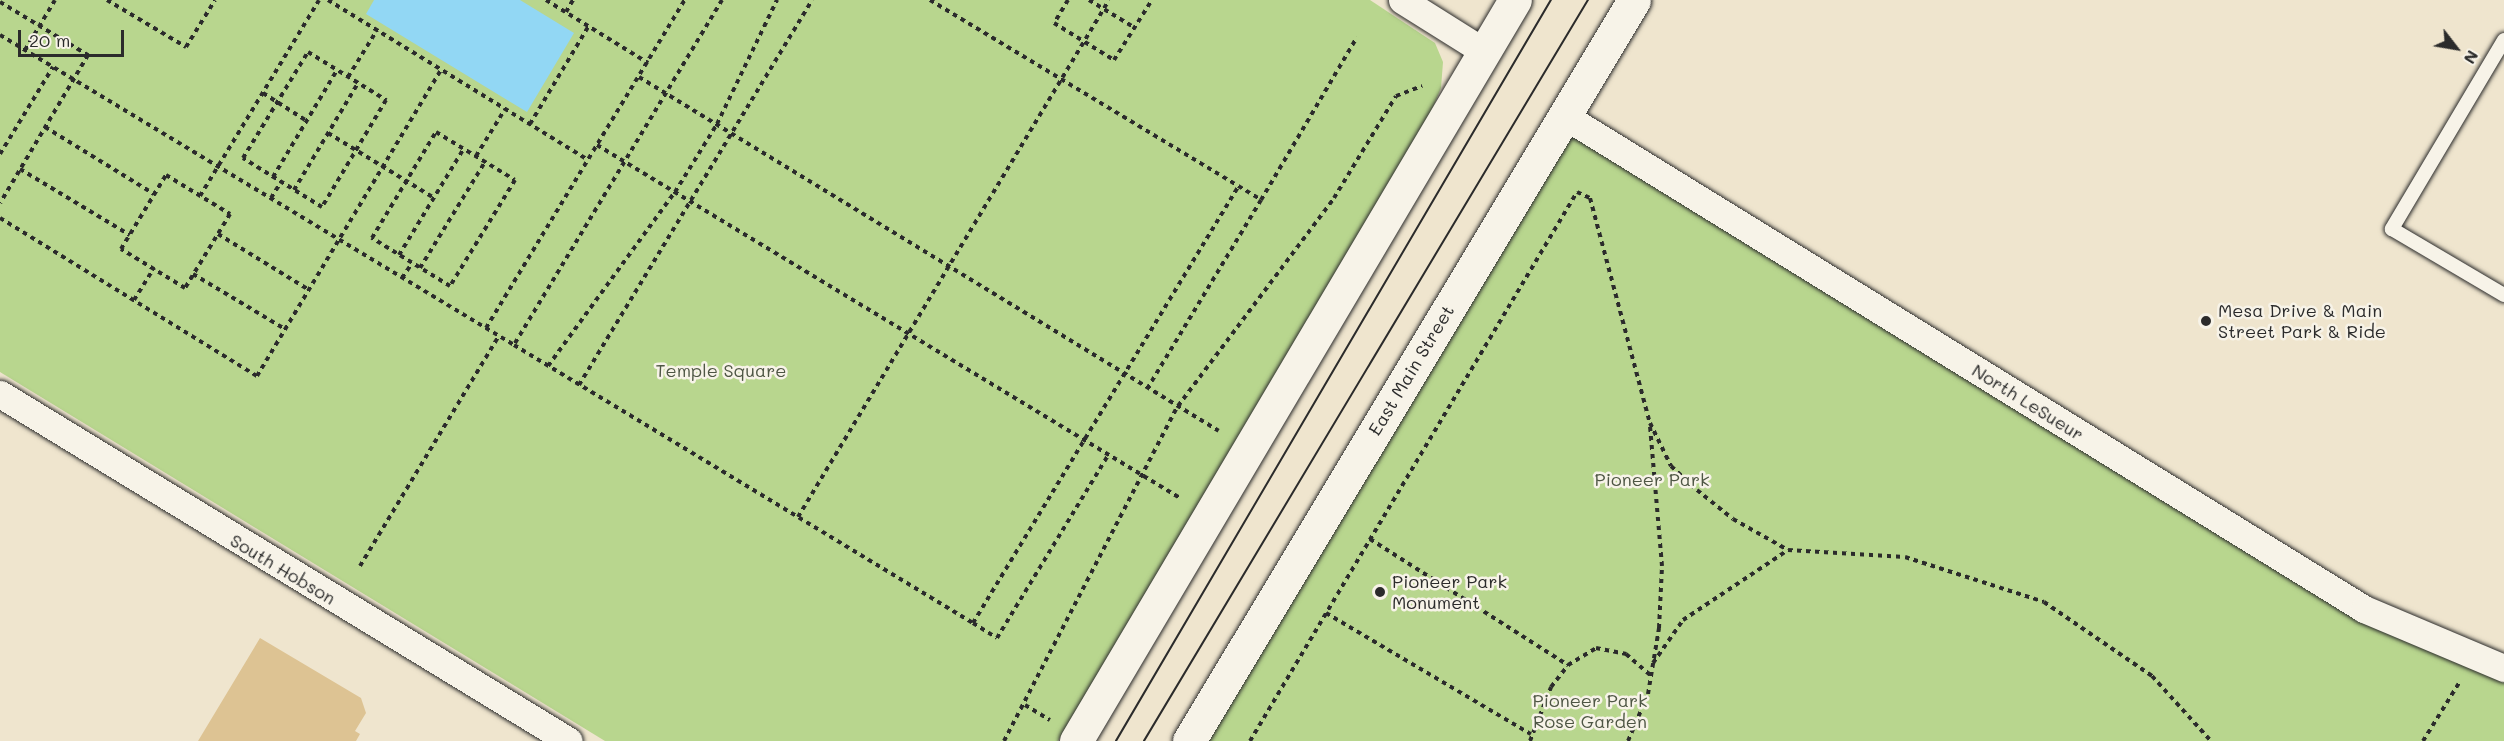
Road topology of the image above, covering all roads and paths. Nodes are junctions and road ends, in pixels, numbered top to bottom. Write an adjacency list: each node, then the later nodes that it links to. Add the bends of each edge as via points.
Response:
1 (55, 0): 23 (path)
2 (107, 0): 3 (path, via 186,47)
3 (215, 0)
4 (319, 0): 43 (path)
5 (328, 0): 26 (path)
6 (546, 0): 22 (path)
7 (573, 0): 22 (path)
8 (685, 0): 33 (path)
9 (722, 0): 44 (path)
10 (777, 0): 50 (path)
11 (812, 0): 53 (path)
12 (930, 0): 40 (path)
13 (1068, 0): 30 (path, via 1054,23)
14 (1089, 0): 21 (path)
15 (1109, 0): 21 (path)
16 (1152, 0): 25 (path)
17 (1402, 0): 32 (street)
18 (1515, 0): 32 (main road)
19 (1634, 0): 47 (main road, East Main Street)
20 (0, 2): 23 (path)
21 (1104, 9): 25 (path); 30 (path)
22 (566, 12): 24 (path)
23 (39, 26): 31 (path); 39 (path, via 88,55)
24 (588, 27): 33 (path); 49 (path)
25 (1134, 28): 30 (path, via 1114,60)
26 (377, 30): 36 (path); 37 (path)
27 (0, 35): 31 (path)
28 (1357, 37): 75 (path)
29 (2504, 40): 90 (lane, via 2392,229)
30 (1084, 42): 40 (path)
31 (25, 50): 34 (path)
32 (1485, 52): 121 (main road)
33 (648, 63): 38 (path)
34 (53, 67): 39 (path); 57 (path)
35 (337, 70): 37 (path); 45 (path, via 308,52); 48 (path)
36 (441, 70): 46 (path); 63 (path)
37 (348, 77): 41 (path)
38 (639, 77): 44 (path); 54 (path)
39 (74, 79): 51 (path); 62 (path)
40 (1061, 79): 68 (path); 84 (path)
41 (358, 83): 52 (path); 56 (path, via 386,100)
42 (1433, 83): 102 (path, via 1396,96 1334,198)
43 (262, 93): 45 (path); 62 (path)
44 (666, 93): 50 (path); 61 (path)
45 (277, 102): 48 (path); 65 (path, via 243,158)
46 (505, 109): 49 (path); 58 (path)
47 (1563, 115): 115 (street, North LeSueur, via 2364,609); 125 (main road, East Main Street)
48 (307, 121): 65 (path)
49 (530, 124): 59 (path)
50 (717, 124): 53 (path); 70 (path)
51 (45, 127): 64 (path); 71 (path)
52 (328, 133): 56 (path); 69 (path)
53 (731, 133): 76 (path); 84 (path)
54 (597, 145): 59 (path); 61 (path)
55 (464, 148): 58 (path); 66 (path, via 436,132); 74 (path)
56 (356, 150): 63 (path); 69 (path, via 322,207)
57 (0, 154)
58 (476, 156): 60 (path)
59 (588, 160): 92 (path)
60 (485, 162): 86 (path); 86 (path, via 515,180 450,286)
61 (624, 162): 70 (path); 96 (path)
62 (218, 166): 72 (path); 73 (path)
63 (383, 167): 66 (path); 81 (path)
64 (20, 169): 77 (path); 80 (path)
65 (273, 177): 67 (path)
66 (406, 181): 74 (path); 82 (path, via 372,238)
67 (281, 182): 69 (path); 73 (path)
68 (1238, 186): 75 (path); 98 (path)
69 (294, 190)
70 (675, 192): 76 (path); 97 (path)
71 (154, 194): 72 (path, via 166,175); 80 (path)
72 (200, 196): 79 (path, via 230,214)
73 (271, 198): 81 (path)
74 (434, 198): 82 (path)
75 (1261, 200): 100 (path)
76 (690, 202): 94 (path); 99 (path)
77 (0, 203)
78 (0, 218): 91 (path)
79 (218, 234): 87 (path); 89 (path)
80 (130, 235): 85 (path, via 121,249)
81 (339, 240): 88 (path); 89 (path)
82 (399, 255): 83 (path)
83 (411, 262): 86 (path); 88 (path)
84 (949, 266): 94 (path); 98 (path)
85 (154, 268): 87 (path, via 185,288); 91 (path)
86 (420, 268)
87 (193, 274): 93 (path)
88 (402, 278): 92 (path)
89 (309, 290): 93 (path)
90 (2504, 295)
91 (134, 300): 93 (path, via 257,376)
92 (486, 328): 95 (path)
93 (285, 329)
94 (909, 333): 105 (path); 109 (path)
95 (499, 336): 96 (path); 112 (path)
96 (513, 345): 97 (path)
97 (548, 366): 99 (path)
98 (1125, 373): 100 (path); 105 (path)
99 (579, 384): 109 (path)
100 (1148, 387): 102 (path)
101 (0, 394): 123 (street, South Hobson)
102 (1178, 406): 104 (path); 107 (path)
103 (1650, 423): 110 (path, via 1590,198 1577,192); 111 (path, via 1671,466 1733,519); 116 (path, via 1662,566)
104 (1228, 436)
105 (1084, 440): 106 (path); 114 (path)
106 (1109, 454): 107 (path); 114 (path, via 997,638)
107 (1139, 472): 108 (path); 120 (path)
108 (1188, 503)
109 (798, 517): 114 (path)
110 (1370, 538): 113 (path); 117 (path)
111 (1788, 550): 116 (path, via 1683,620); 129 (path, via 1905,557 2044,602 2152,676)
112 (360, 566)
113 (1326, 613): 122 (path); 126 (path)
114 (973, 623)
115 (2475, 656): 118 (street, North LeSueur); 130 (path)
116 (1653, 664): 119 (path)
117 (1568, 665): 119 (path, via 1596,648 1626,654); 122 (path)
118 (2504, 668)
119 (1651, 675): 128 (path)
120 (1025, 705): 121 (path); 124 (path)
121 (1067, 733)
122 (1531, 734): 127 (path)
123 (569, 741)
124 (1004, 741)
125 (1189, 741)
126 (1250, 741)
127 (1530, 741)
128 (1628, 741)
129 (2211, 741)
130 (2423, 741)

